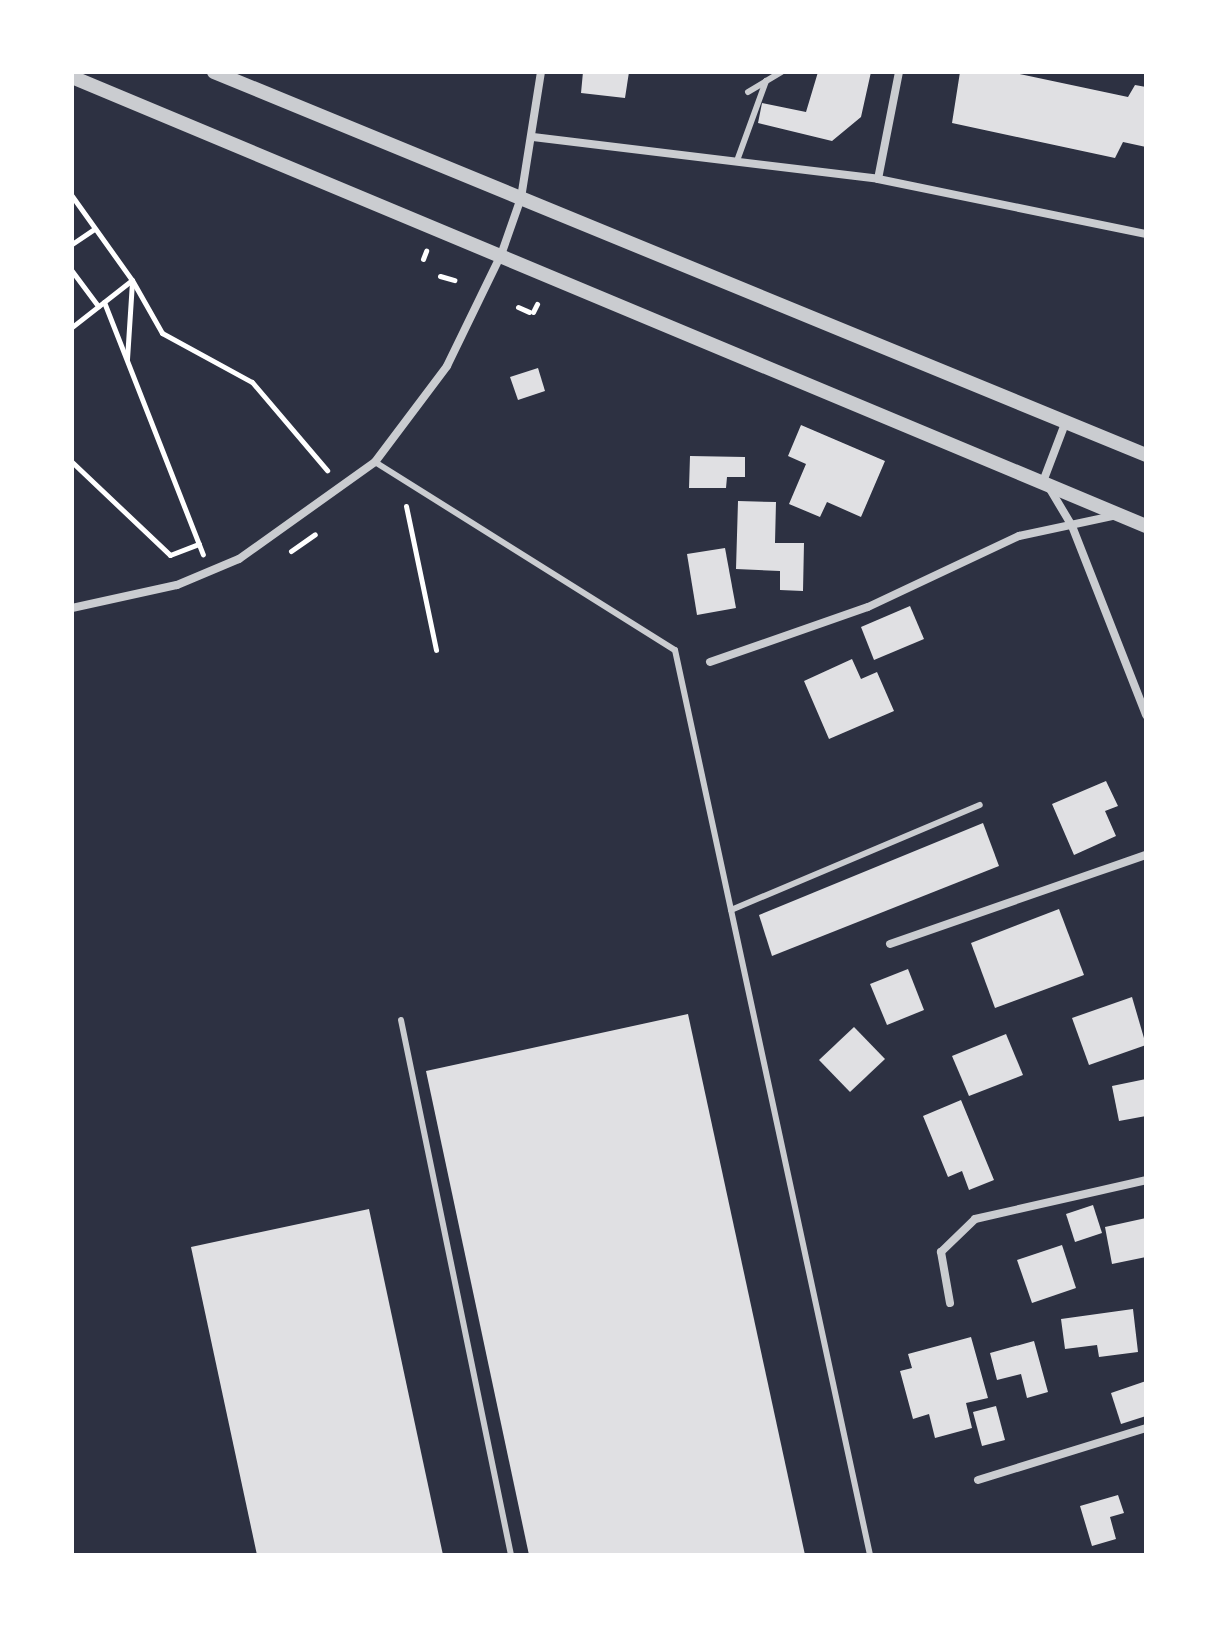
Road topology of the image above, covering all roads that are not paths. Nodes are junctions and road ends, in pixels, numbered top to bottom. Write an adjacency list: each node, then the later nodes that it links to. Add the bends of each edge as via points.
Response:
1 (214, 72): 11 (street)
2 (541, 72): 8 (street)
3 (781, 72): 6 (lane)
4 (899, 72): 10 (street)
5 (72, 77): 13 (street)
6 (766, 81): 7 (lane); 9 (lane)
7 (748, 92)
8 (533, 137): 9 (street); 11 (street)
9 (738, 158): 10 (street)
10 (878, 179): 12 (street)
11 (521, 198): 13 (street); 14 (street)
12 (1146, 234)
13 (501, 255): 16 (street, via 447,366); 17 (street)
14 (1066, 421): 15 (street); 17 (street)
15 (1146, 455)
16 (375, 462): 21 (street, via 291,528 210,571); 26 (lane, via 675,650)
17 (1044, 479): 18 (street); 19 (street)
18 (1120, 515): 19 (street); 20 (street)
19 (1072, 526): 22 (street, via 1019,536 868,607); 23 (street)
20 (1146, 526)
21 (72, 608)
22 (710, 662)
23 (1146, 715)
24 (980, 805): 26 (lane)
25 (1146, 855): 27 (street)
26 (731, 910): 34 (lane)
27 (890, 944)
28 (401, 1020): 33 (lane)
29 (1146, 1180): 30 (street, via 975,1219 941,1252)
30 (950, 1303)
31 (1146, 1428): 32 (street)
32 (978, 1480)
33 (511, 1555)
34 (870, 1555)

